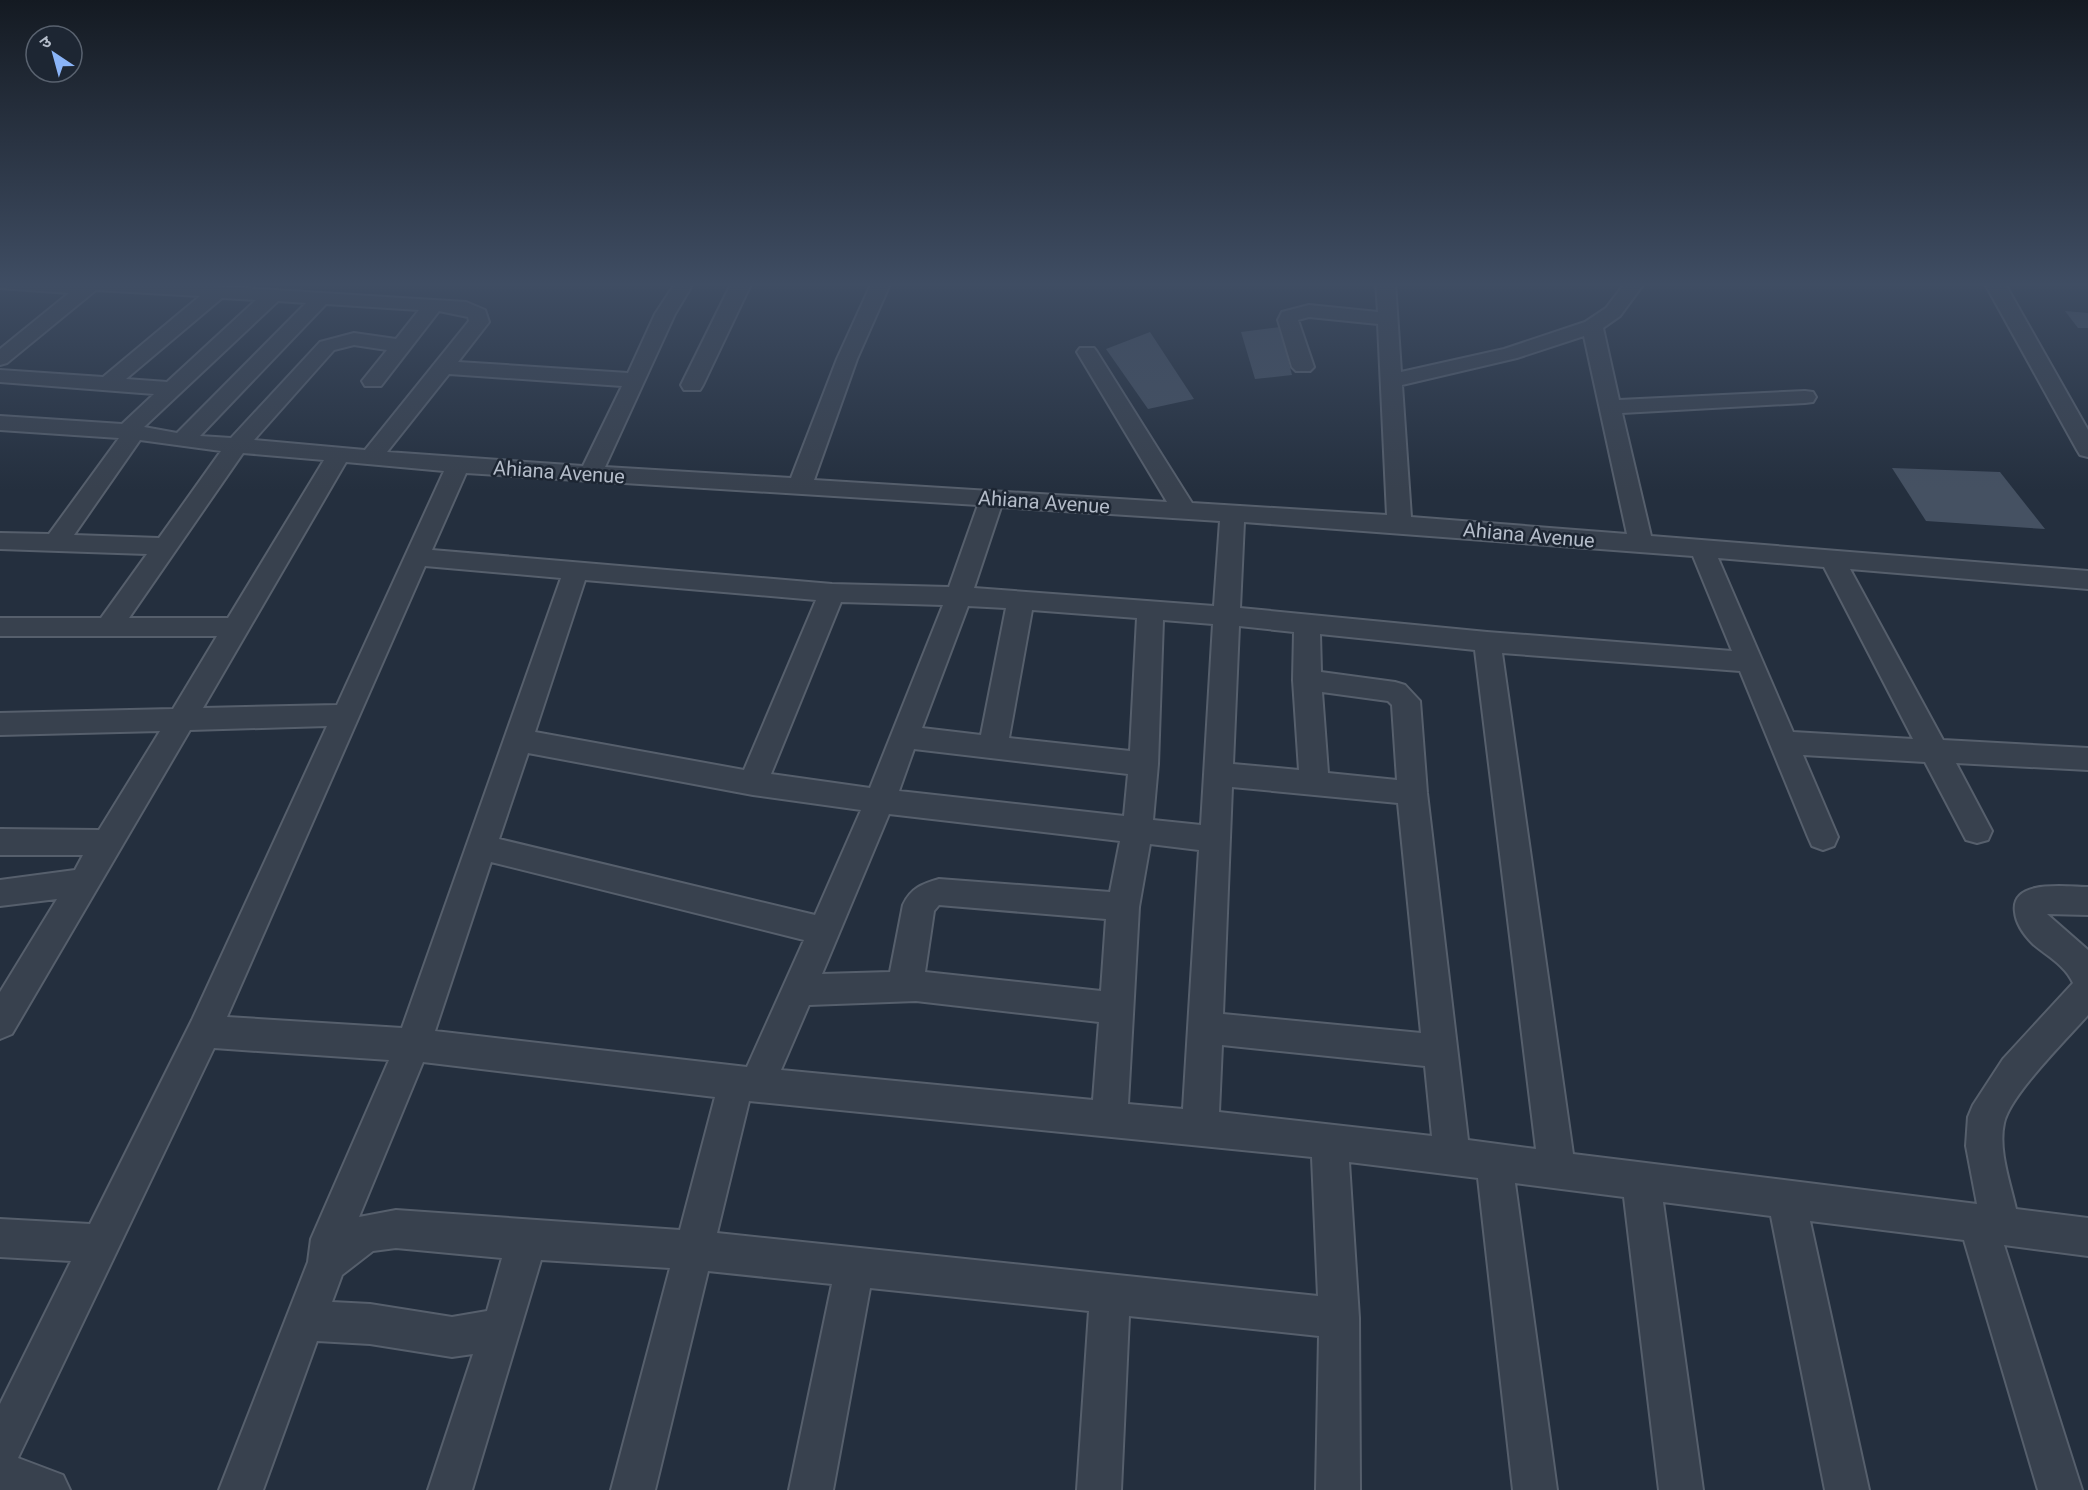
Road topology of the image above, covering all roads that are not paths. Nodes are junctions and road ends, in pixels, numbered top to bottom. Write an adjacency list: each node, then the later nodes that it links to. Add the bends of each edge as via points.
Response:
1 (147, 352): 22 (street)
2 (212, 352): 24 (street)
3 (271, 352): 29 (street)
4 (322, 352): 30 (street)
5 (397, 352): 20 (street)
6 (455, 352): 17 (street)
7 (647, 352): 19 (street)
8 (708, 352): 23 (street)
9 (850, 352): 36 (street)
10 (1087, 352): 38 (street)
11 (1298, 352): 16 (street)
12 (1390, 352): 21 (street)
13 (1517, 352): 21 (street)
14 (1598, 352): 26 (street)
15 (2033, 352): 31 (street)
16 (1303, 367)
17 (442, 368): 19 (street); 33 (street)
18 (0, 376): 22 (street)
19 (634, 380): 35 (street, via 600,458)
20 (373, 381)
21 (1391, 381): 40 (street)
22 (109, 384): 24 (street)
23 (692, 385)
24 (172, 389): 28 (street, via 133,425)
25 (1805, 397): 26 (street)
26 (1610, 407): 43 (street)
27 (0, 423): 28 (street, Ahiana Avenue)
28 (134, 432): 29 (street, Ahiana Avenue); 42 (street)
29 (182, 441): 30 (street, Ahiana Avenue)
30 (237, 446): 32 (street, Ahiana Avenue); 44 (street)
31 (2088, 450)
32 (339, 454): 33 (street, Ahiana Avenue); 57 (street)
33 (371, 457): 34 (street, Ahiana Avenue)
34 (458, 465): 35 (street, Ahiana Avenue); 46 (street)
35 (589, 473): 36 (street, Ahiana Avenue)
36 (799, 488): 37 (street, Ahiana Avenue)
37 (992, 499): 38 (street, Ahiana Avenue); 51 (street)
38 (1185, 511): 39 (street, Ahiana Avenue)
39 (1232, 514): 40 (street, Ahiana Avenue); 54 (street)
40 (1400, 524): 43 (street, Ahiana Avenue)
41 (0, 541): 42 (street)
42 (56, 542): 44 (street)
43 (1641, 544): 45 (street, Ahiana Avenue)
44 (166, 546): 58 (street)
45 (1702, 549): 47 (street, Ahiana Avenue); 60 (street)
46 (417, 557): 48 (street); 62 (street)
47 (1832, 560): 49 (street, Ahiana Avenue); 69 (street)
48 (576, 571): 50 (street); 66 (street)
49 (2088, 580)
50 (832, 593): 51 (street); 73 (street)
51 (959, 596): 52 (street); 65 (street)
52 (1020, 600): 53 (street); 68 (street)
53 (1150, 610): 54 (street); 71 (street)
54 (1229, 616): 55 (street); 72 (street)
55 (1306, 624): 59 (street); 61 (street)
56 (0, 627): 58 (street)
57 (236, 627): 58 (street); 63 (street)
58 (108, 629)
59 (1487, 642): 60 (street); 105 (street)
60 (1748, 662): 67 (street)
61 (1307, 680): 74 (street); 75 (street, via 1395,692 1404,697)
62 (346, 715): 63 (street); 96 (street)
63 (181, 719): 64 (street); 82 (street)
64 (0, 724)
65 (904, 737): 68 (street); 76 (street)
66 (518, 740): 73 (street); 83 (street)
67 (1783, 743): 69 (street); 79 (street)
68 (993, 747): 71 (street)
69 (1934, 751): 70 (street); 78 (street)
70 (2088, 759)
71 (1144, 764): 77 (street)
72 (1219, 774): 74 (street); 80 (street)
73 (753, 783): 76 (street)
74 (1314, 783): 75 (street)
75 (1412, 793): 98 (street)
76 (880, 801): 77 (street); 88 (street)
77 (1137, 830): 80 (street); 87 (street)
78 (1977, 831)
79 (1823, 837)
80 (1215, 838): 95 (street)
81 (0, 842): 82 (street)
82 (107, 843): 84 (street)
83 (481, 847): 88 (street); 97 (street)
84 (84, 882): 85 (street); 94 (street)
85 (0, 893)
86 (2088, 901): 89 (street, via 2038,900 2030,905 2029,913 2035,924 2076,958 2086,970)
87 (1123, 907): 90 (street, via 939,892 929,895 919,905 906,974); 93 (street)
88 (824, 931): 92 (street)
89 (2088, 980)
90 (916, 986): 92 (street); 93 (street)
91 (2088, 986): 108 (street, via 2015,1071 1986,1118)
92 (798, 990): 99 (street)
93 (1117, 1008): 100 (street, via 1112,1097)
94 (0, 1023)
95 (1206, 1028): 98 (street); 101 (street)
96 (204, 1031): 97 (street); 112 (street)
97 (413, 1045): 99 (street); 114 (street, via 330,1239)
98 (1441, 1052): 103 (street)
99 (746, 1084): 100 (street); 113 (street)
100 (1107, 1119): 101 (street)
101 (1200, 1128): 102 (street)
102 (1329, 1141): 103 (street); 117 (street)
103 (1452, 1156): 104 (street)
104 (1494, 1161): 105 (street); 129 (street)
105 (1557, 1170): 106 (street)
106 (1641, 1180): 107 (street); 130 (street)
107 (1786, 1198): 108 (street); 131 (street)
108 (1989, 1224): 109 (street); 132 (street)
109 (2088, 1237)
110 (0, 1238): 112 (street)
111 (521, 1240): 113 (street); 114 (street, via 396,1229 365,1233); 119 (street, via 522,1263)
112 (100, 1244): 120 (street)
113 (693, 1250): 115 (street); 125 (street)
114 (327, 1263): 118 (street)
115 (855, 1267): 116 (street); 126 (street)
116 (1110, 1294): 117 (street); 127 (street)
117 (1339, 1318): 128 (street)
118 (305, 1320): 119 (street, via 370,1324 452,1337); 123 (street)
119 (502, 1329): 124 (street)
120 (0, 1449)
121 (0, 1474): 122 (street)
122 (48, 1490)
123 (241, 1490)
124 (450, 1490)
125 (633, 1490)
126 (811, 1490)
127 (1099, 1490)
128 (1338, 1490)
129 (1535, 1490)
130 (1681, 1490)
131 (1847, 1490)
132 (2060, 1490)

